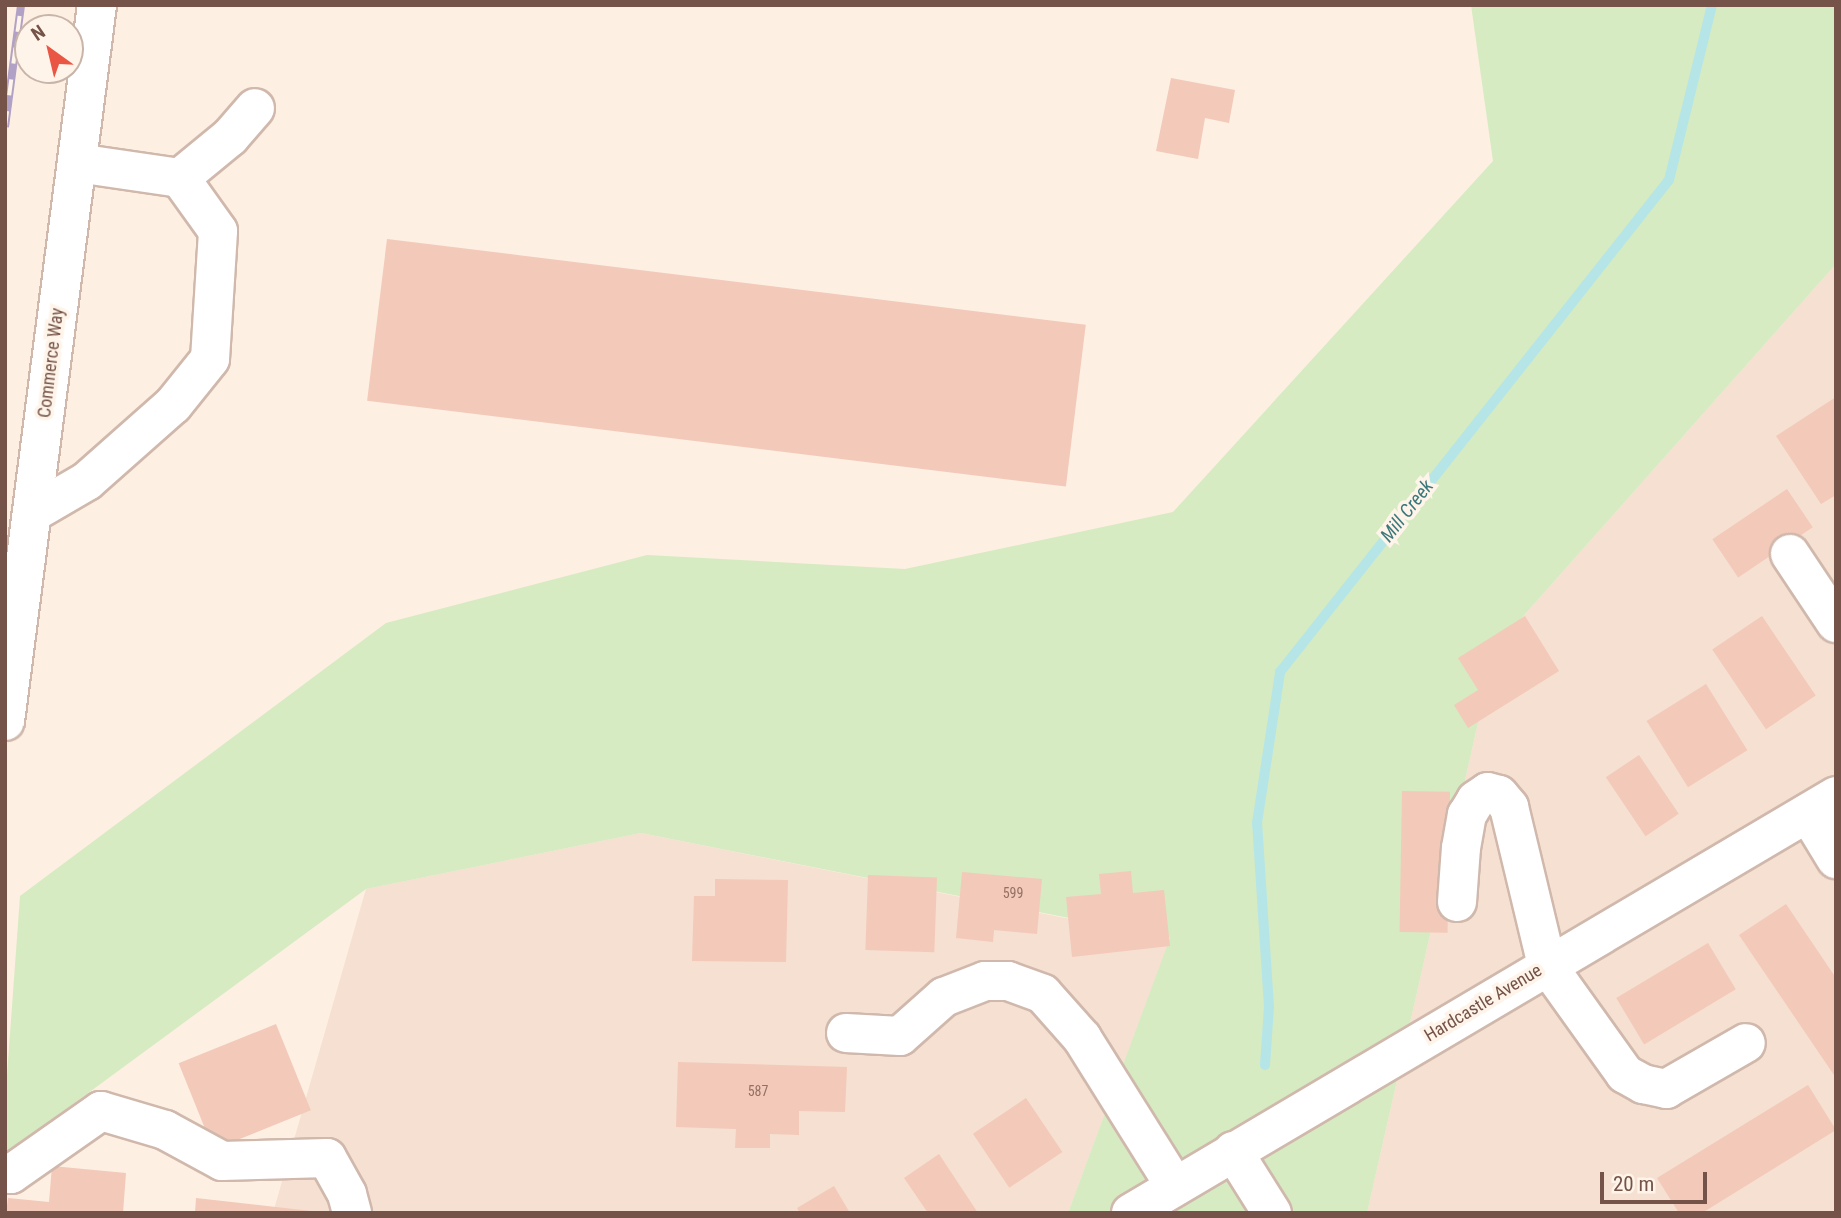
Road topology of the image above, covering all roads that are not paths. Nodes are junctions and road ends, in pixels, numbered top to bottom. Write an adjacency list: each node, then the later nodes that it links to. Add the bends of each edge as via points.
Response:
1 (97, 5): 3 (street, Commerce Way)
2 (255, 108): 4 (street, via 230,137)
3 (77, 163): 4 (street); 5 (street, Commerce Way)
4 (180, 178): 5 (street, via 218,232 210,359 173,405 87,481)
5 (32, 513): 8 (street, Commerce Way)
6 (1790, 554): 7 (street)
7 (1836, 623)
8 (5, 721)
9 (1822, 805): 10 (street); 12 (street, Hardcastle Avenue)
10 (1836, 859)
11 (1457, 902): 12 (street, via 1467,815 1488,792 1499,795 1509,807)
12 (1547, 965): 14 (street, via 1625,1074 1643,1084 1666,1089); 15 (street, Hardcastle Avenue)
13 (846, 1032): 17 (street, via 900,1036 944,997 985,981 1008,981 1043,994 1082,1038)
14 (1746, 1043)
15 (1233, 1151): 17 (street, Hardcastle Avenue); 20 (street)
16 (5, 1173): 18 (street, via 11,1174 101,1111 164,1130 222,1161 327,1158)
17 (1175, 1186): 19 (street, Hardcastle Avenue)
18 (352, 1213)
19 (1131, 1213)
20 (1272, 1213)

